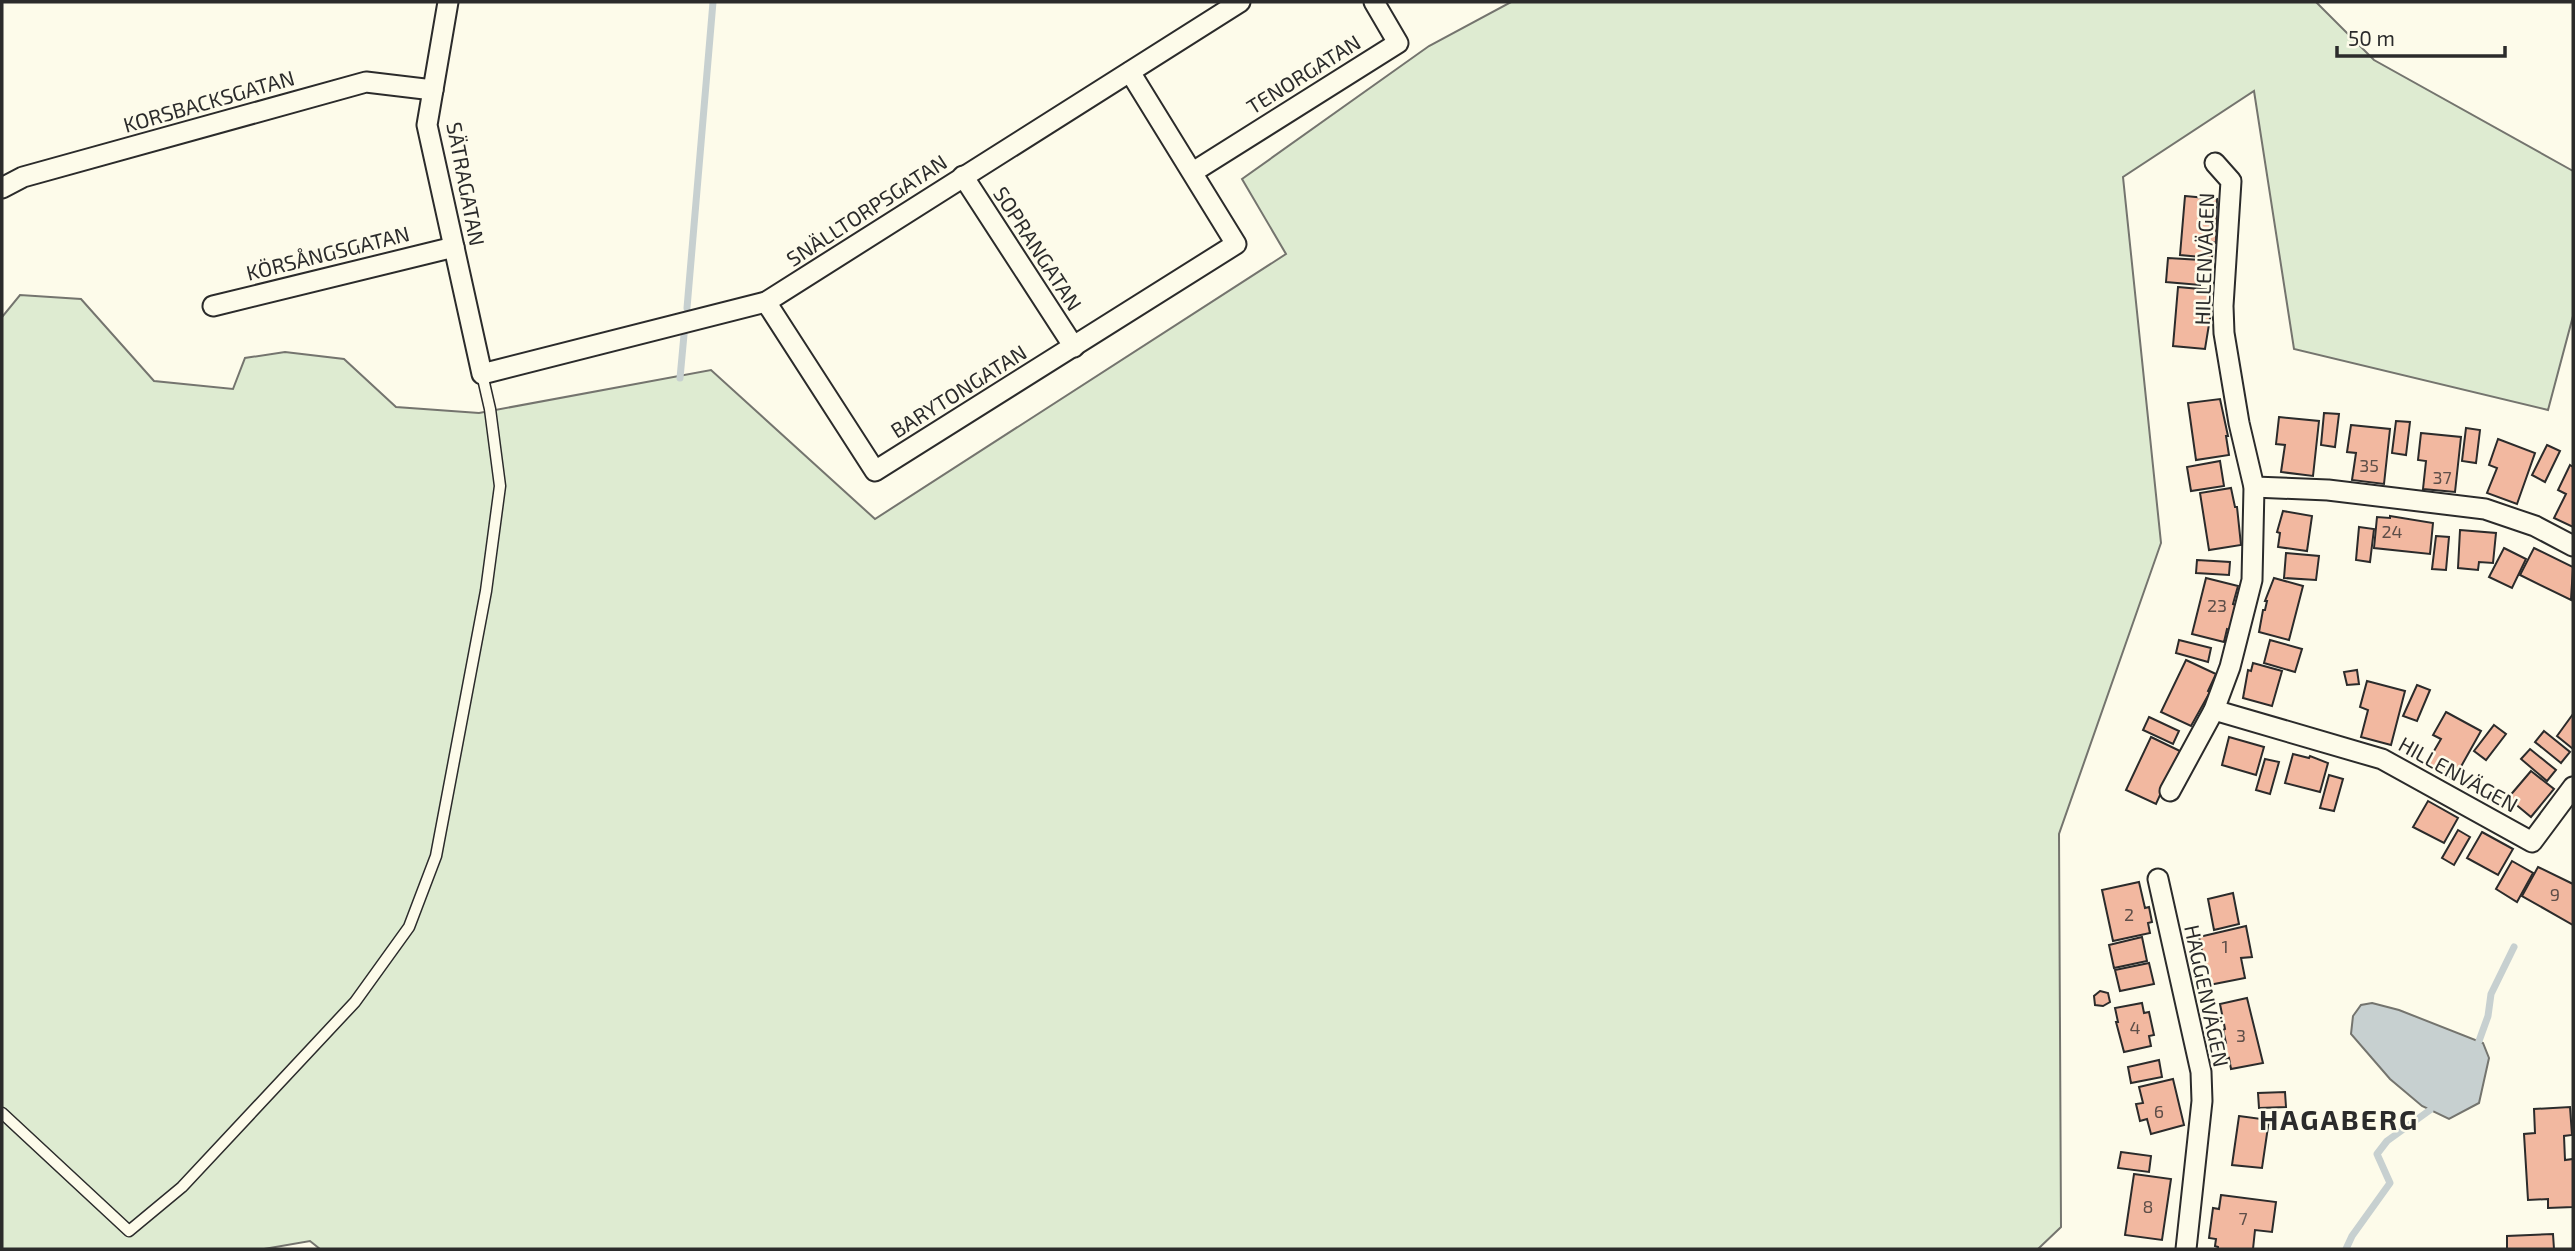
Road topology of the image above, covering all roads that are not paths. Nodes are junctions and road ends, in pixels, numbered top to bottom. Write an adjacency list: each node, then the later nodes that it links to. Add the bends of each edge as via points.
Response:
1 (448, 2): 5 (street, SÄTRAGATAN)
2 (1240, 2): 4 (street, SNÄLLTORPSGATAN)
3 (1374, 2): 7 (street, TENORGATAN, via 1398,43)
4 (1130, 72): 7 (street); 8 (street, SNÄLLTORPSGATAN)
5 (433, 90): 9 (street, KORSBACKSGATAN, via 366,82 23,177); 10 (street, SÄTRAGATAN, via 427,125)
6 (2214, 163): 15 (street, HILLENVÄGEN, via 2231,181 2224,333)
7 (1193, 172): 13 (street, BARYTONGATAN, via 1236,244)
8 (963, 176): 11 (street, SNÄLLTORPSGATAN); 13 (street, SOPRANGATAN)
9 (2, 188)
10 (453, 247): 12 (street, KÖRSÅNGSGATAN); 14 (street, SÄTRAGATAN)
11 (766, 302): 13 (street, BARYTONGATAN, via 875,471); 14 (street, SNÄLLTORPSGATAN)
12 (213, 306)
13 (1074, 347)
14 (482, 374): 21 (lane, via 500,486 486,591 436,856 409,927 355,1002 182,1187 129,1231)
15 (2254, 487): 16 (street, via 2328,490 2485,509 2535,526); 17 (street, HILLENVÄGEN, via 2252,580)
16 (2573, 546)
17 (2214, 710): 18 (street, HILLENVÄGEN, via 2382,759 2532,842); 19 (street, HILLENVÄGEN)
18 (2573, 787)
19 (2170, 791)
20 (2158, 879): 22 (street, HAGGENVÄGEN, via 2201,1072)
21 (2, 1113)
22 (2186, 1249)

